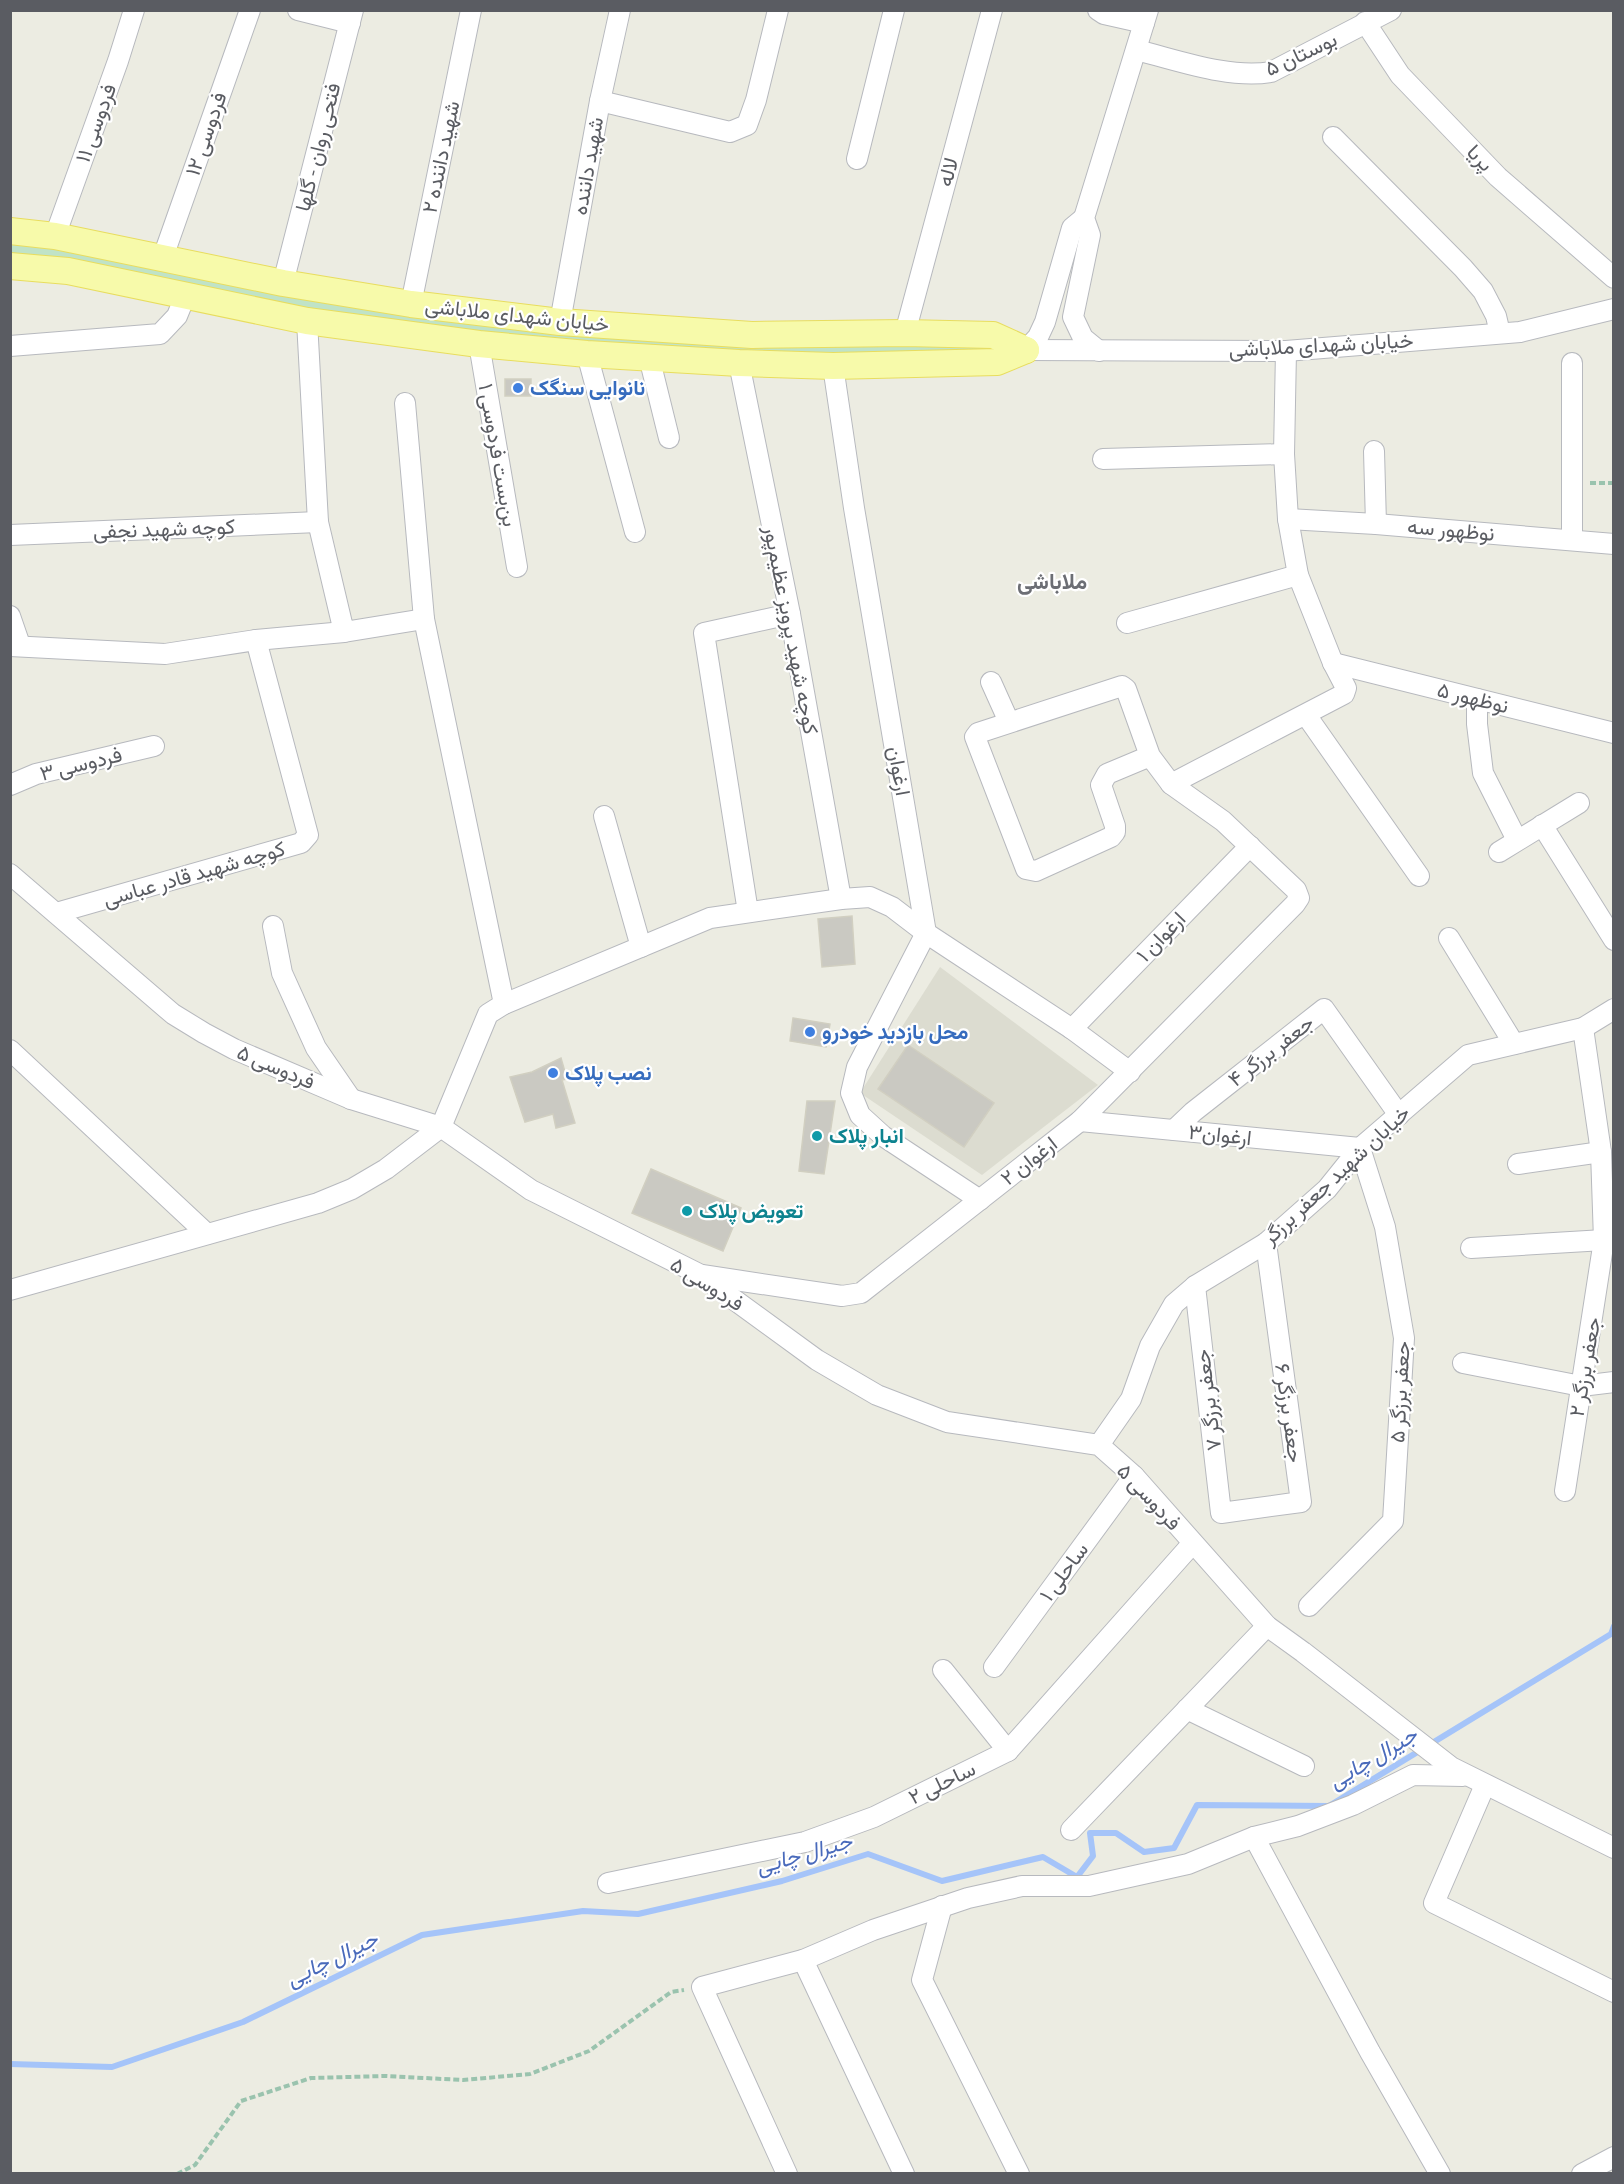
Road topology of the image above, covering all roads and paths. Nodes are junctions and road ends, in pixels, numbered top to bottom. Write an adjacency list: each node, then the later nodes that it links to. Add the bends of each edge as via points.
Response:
1 (134, 10): 20 (street, فردوسی ۱۱)
2 (250, 10): 21 (street, فردوسی ۱۲)
3 (298, 10): 11 (street)
4 (471, 10): 26 (street, شهید داننده ۲)
5 (621, 10): 15 (street, شهید داننده)
6 (778, 10): 15 (street, via 747,125 730,132)
7 (894, 10): 17 (street)
8 (992, 10): 30 (street, لاله)
9 (1098, 10): 12 (street, via 1104,14)
10 (1391, 10): 13 (street, بوستان ۵)
11 (352, 17): 24 (street, فتحی روان - گلها)
12 (1146, 17): 14 (street)
13 (1365, 22): 14 (street, بوستان ۵, via 1271,72 1257,74 1239,75); 23 (street, پریا, via 1400,75 1498,177)
14 (1136, 50): 18 (street)
15 (600, 101): 29 (street, شهید داننده)
16 (1333, 137): 31 (street, via 1483,291)
17 (857, 159)
18 (1084, 218): 34 (street, via 1072,228 1045,322); 35 (street, via 1090,236 1073,317 1083,338)
19 (10, 231): 20 (main road, خیابان شهدای ملاباشی)
20 (55, 236): 21 (main road, خیابان شهدای ملاباشی)
21 (163, 257): 24 (main road, خیابان شهدای ملاباشی)
22 (10, 266): 25 (main road, خیابان شهدای ملاباشی, via 68,271)
23 (1614, 278)
24 (284, 283): 26 (main road, خیابان شهدای ملاباشی)
25 (186, 294): 28 (main road, خیابان شهدای ملاباشی); 33 (street, via 177,316 160,334)
26 (411, 304): 29 (main road, خیابان شهدای ملاباشی)
27 (1614, 309): 31 (street, خیابان شهدای ملاباشی, via 1549,326)
28 (307, 321): 32 (main road, خیابان شهدای ملاباشی); 48 (street)
29 (560, 322): 30 (main road, خیابان شهدای ملاباشی, via 752,335)
30 (905, 333): 34 (main road, خیابان شهدای ملاباشی, via 993,335)
31 (1500, 333): 36 (street, خیابان شهدای ملاباشی)
32 (479, 344): 37 (main road, خیابان شهدای ملاباشی); 54 (street, بن‌بست فردوسی ۱)
33 (10, 346)
34 (1026, 350): 35 (street, خیابان شهدای ملاباشی); 41 (main road, خیابان شهدای ملاباشی, via 997,362)
35 (1099, 351): 36 (street, خیابان شهدای ملاباشی)
36 (1286, 351): 45 (street)
37 (587, 354): 38 (main road, خیابان شهدای ملاباشی); 50 (street)
38 (649, 357): 39 (main road, خیابان شهدای ملاباشی); 43 (street)
39 (739, 363): 41 (main road, خیابان شهدای ملاباشی); 56 (street, کوچه شهید پرویز عظیم‌پور)
40 (1572, 363): 52 (street)
41 (833, 366): 85 (street, ارغوان)
42 (405, 403): 58 (street)
43 (669, 438)
44 (1374, 451): 49 (street)
45 (1284, 453): 46 (street); 47 (street)
46 (1103, 459)
47 (1288, 519): 49 (street, نوظهور سه); 55 (street)
48 (318, 522): 51 (street, کوچه شهید نجفی); 60 (street)
49 (1376, 524): 52 (street, نوظهور سه)
50 (635, 532)
51 (10, 535)
52 (1572, 540): 53 (street, نوظهور سه)
53 (1614, 543)
54 (517, 567)
55 (1298, 575): 59 (street); 63 (street)
56 (790, 614): 81 (street, کوچه شهید پرویز عظیم‌پور); 82 (street, via 704,633)
57 (10, 616): 62 (street)
58 (424, 619): 60 (street); 89 (street)
59 (1127, 623)
60 (344, 632): 61 (street)
61 (256, 640): 62 (street, via 165,654); 83 (street, کوچه شهید قادر عباسی, via 308,835 301,843)
62 (15, 646)
63 (1333, 663): 65 (street, نوظهور ۵); 66 (street, via 1346,688 1344,694)
64 (991, 682): 67 (street)
65 (1477, 699): 68 (street, نوظهور ۵); 76 (street, via 1483,773)
66 (1306, 715): 71 (street); 80 (street)
67 (1009, 723): 70 (street, via 1122,686); 70 (street, via 975,737 1026,869 1031,871 1111,837 1115,826 1101,785 1103,778)
68 (1614, 734)
69 (154, 746): 72 (street, فردوسی ۳, via 36,774)
70 (1150, 756): 71 (street)
71 (1171, 784): 77 (street)
72 (10, 785)
73 (1579, 803): 75 (street)
74 (604, 816): 88 (street)
75 (1542, 825): 76 (street); 87 (street)
76 (1517, 840): 78 (street)
77 (1250, 846): 92 (street, ارغوان ۱); 95 (street, ارغوان ۲, via 1296,890 1299,898)
78 (1499, 852)
79 (10, 874): 83 (street, فردوسی ۵)
80 (1419, 876)
81 (841, 898): 82 (street); 85 (street, via 870,897 892,907)
82 (748, 912): 88 (street, via 710,918)
83 (56, 913): 96 (street, فردوسی ۵, via 173,1014 234,1049)
84 (273, 926): 96 (street, via 282,973 316,1048)
85 (926, 933): 92 (street); 104 (street, via 857,1067 851,1093 860,1115 883,1136)
86 (1449, 938): 93 (street)
87 (1614, 940)
88 (641, 947): 89 (street)
89 (504, 1004): 99 (street, via 488,1014)
90 (1614, 1009): 91 (street, خیابان شهید جعفر برزگر)
91 (1583, 1028): 93 (street, خیابان شهید جعفر برزگر); 102 (street, جعفر برزگر ۲)
92 (1072, 1029): 95 (street)
93 (1514, 1044): 97 (street, خیابان شهید جعفر برزگر, via 1468,1055)
94 (10, 1050): 105 (street)
95 (1130, 1072): 98 (street, ارغوان ۲)
96 (351, 1099): 99 (street, فردوسی ۵)
97 (1398, 1115): 100 (street, جعفر برزگر ۴, via 1324,1009); 101 (street, خیابان شهید جعفر برزگر)
98 (1080, 1121): 100 (street, ارغوان۳); 104 (street, ارغوان ۲)
99 (441, 1127): 105 (street, via 386,1169 352,1189 318,1203); 109 (street, فردوسی ۵, via 531,1190)
100 (1174, 1131): 101 (street, ارغوان۳)
101 (1360, 1148): 107 (street, خیابان شهید جعفر برزگر, via 1327,1189); 120 (street, جعفر برزگر ۵, via 1385,1227 1404,1338 1393,1521)
102 (1600, 1152): 103 (street); 106 (street, جعفر برزگر ۲)
103 (1518, 1164)
104 (980, 1200): 109 (street, ارغوان ۲, via 861,1293 842,1296)
105 (207, 1234): 111 (street)
106 (1604, 1240): 108 (street); 114 (street, جعفر برزگر ۲)
107 (1266, 1243): 110 (street, خیابان شهید جعفر برزگر); 118 (street, جعفر برزگر ۶, via 1301,1502)
108 (1471, 1248)
109 (699, 1274): 115 (street, فردوسی ۵, via 818,1360 877,1395 947,1422)
110 (1195, 1286): 115 (street, خیابان شهید جعفر برزگر, via 1174,1304 1150,1346 1131,1399); 118 (street, جعفر برزگر ۷)
111 (10, 1290)
112 (1463, 1363): 114 (street)
113 (1614, 1382): 114 (street)
114 (1581, 1386): 117 (street, جعفر برزگر ۲)
115 (1099, 1445): 116 (street, فردوسی ۵)
116 (1134, 1476): 119 (street, فردوسی ۵); 122 (street, ساحلی ۱)
117 (1565, 1491)
118 (1221, 1513)
119 (1192, 1544): 121 (street, فردوسی ۵); 125 (street, ساحلی ۲)
120 (1310, 1606)
121 (1267, 1626): 124 (street); 127 (street, فردوسی ۵)
122 (994, 1667)
123 (943, 1670): 125 (street)
124 (1187, 1709): 126 (street); 129 (street)
125 (1008, 1751): 132 (street, ساحلی ۲, via 874,1817 805,1842)
126 (1304, 1766)
127 (1459, 1772): 128 (street); 130 (street, via 1413,1775 1353,1805 1298,1826)
128 (1485, 1785): 131 (street); 136 (street, via 1434,1903)
129 (1071, 1830)
130 (1254, 1837): 133 (street, via 1177,1867 1089,1886 1022,1886); 142 (street)
131 (1614, 1848)
132 (608, 1883)
133 (942, 1906): 134 (street); 141 (street, via 922,1980)
134 (803, 1960): 135 (street); 140 (street)
135 (702, 1987): 138 (path, via 671,1992 589,2052 530,2074 463,2080 311,2078 242,2101 195,2165); 139 (street)
136 (1614, 1992)
137 (1614, 2157): 143 (street)
138 (177, 2174)
139 (787, 2174)
140 (904, 2174)
141 (1019, 2174)
142 (1440, 2174)
143 (1582, 2174)

